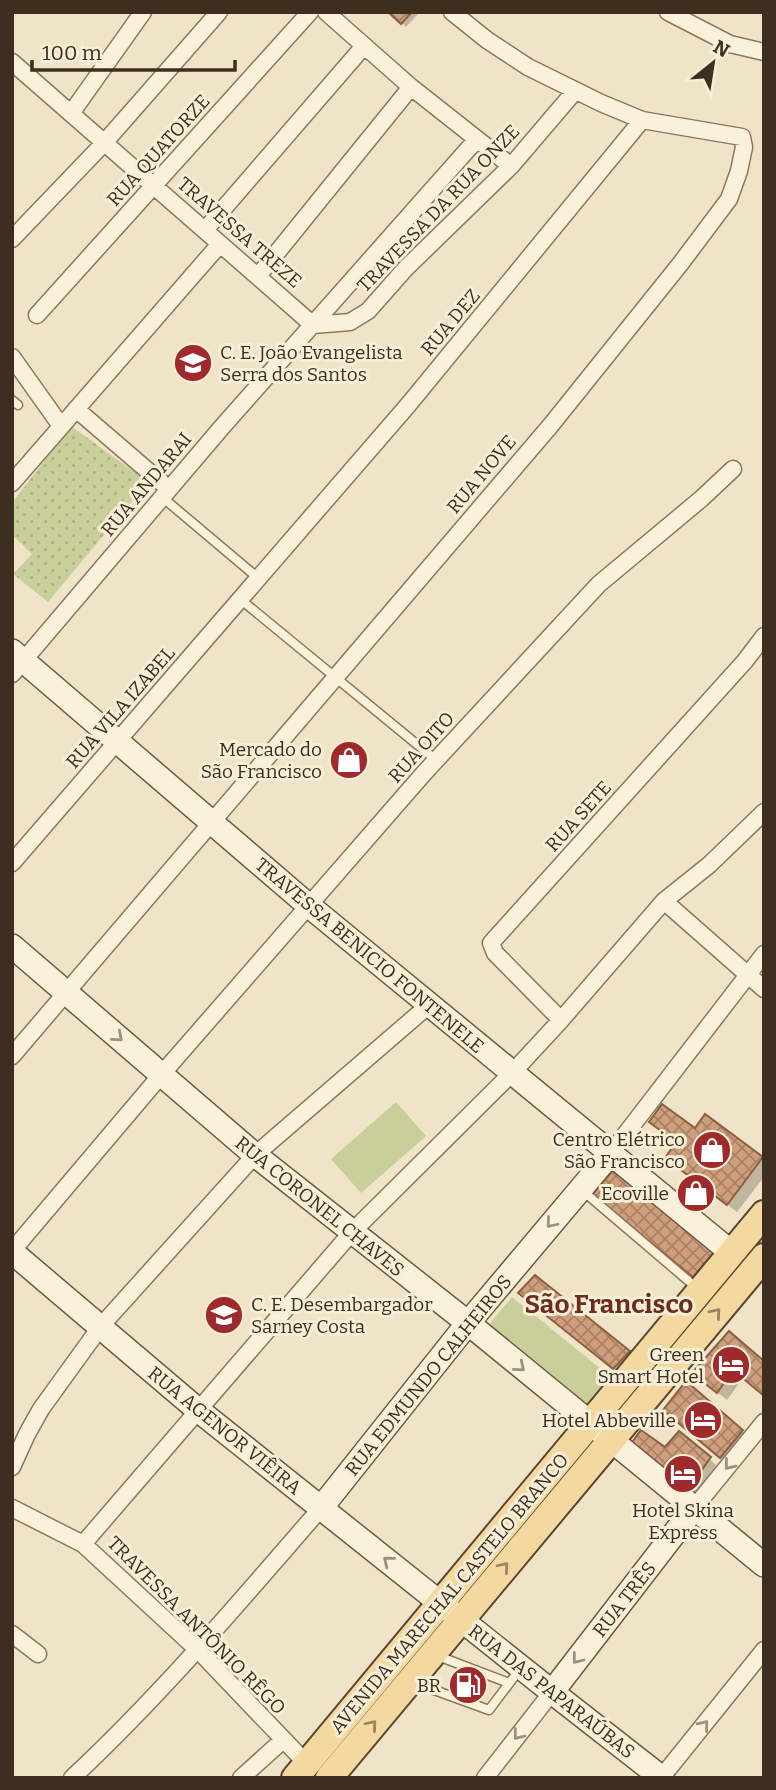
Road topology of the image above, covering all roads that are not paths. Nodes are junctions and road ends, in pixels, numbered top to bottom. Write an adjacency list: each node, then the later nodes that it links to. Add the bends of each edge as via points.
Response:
1 (143, 12): 12 (street)
2 (219, 12): 15 (street)
3 (310, 12): 17 (street, RUA QUATORZE)
4 (326, 12): 7 (street)
5 (452, 12): 11 (street, via 487,40)
6 (668, 12): 8 (street, via 730,44)
7 (364, 46): 10 (street); 18 (street)
8 (764, 52)
9 (12, 62): 12 (street, TRAVESSA TREZE)
10 (411, 87): 14 (street); 21 (street)
11 (575, 91): 13 (street); 16 (street, TRAVESSA DA RUA ONZE)
12 (72, 112): 15 (street, TRAVESSA TREZE)
13 (642, 120): 30 (street, RUA DEZ, via 409,404); 34 (street, RUA NOVE, via 744,138 729,199 639,317)
14 (477, 139): 16 (street); 23 (street, RUA ANDARAI)
15 (104, 143): 17 (street, TRAVESSA TREZE); 19 (street)
16 (511, 166): 23 (street, TRAVESSA DA RUA ONZE, via 368,311 351,322)
17 (156, 186): 18 (street, TRAVESSA TREZE); 22 (street, RUA QUATORZE)
18 (205, 230): 20 (street, TRAVESSA TREZE)
19 (12, 239)
20 (220, 244): 21 (street, TRAVESSA TREZE); 25 (street)
21 (258, 276): 23 (street, TRAVESSA TREZE)
22 (37, 315)
23 (313, 325): 29 (street, RUA ANDARAI)
24 (12, 358): 26 (street)
25 (76, 409): 26 (street); 29 (street)
26 (61, 426): 28 (street)
27 (733, 469): 36 (street, RUA OITO, via 599,584)
28 (12, 483)
29 (166, 493): 30 (lane); 33 (street, RUA ANDARAI)
30 (258, 578): 31 (street, RUA VILA IZABEL)
31 (240, 599): 34 (lane); 35 (street, RUA VILA IZABEL)
32 (764, 636): 48 (street, RUA SETE, via 491,943 495,953)
33 (16, 662): 35 (street, TRAVESSA BENICIO FONTENELE)
34 (336, 677): 36 (lane); 38 (street, RUA NOVE)
35 (117, 743): 38 (street, TRAVESSA BENICIO FONTENELE); 39 (street, RUA VILA IZABEL)
36 (436, 760): 41 (street, RUA OITO)
37 (764, 812): 40 (street)
38 (212, 822): 41 (street, TRAVESSA BENICIO FONTENELE); 46 (street, RUA NOVE)
39 (12, 863)
40 (664, 901): 44 (street); 48 (street)
41 (308, 905): 47 (street, TRAVESSA BENICIO FONTENELE); 51 (street, RUA OITO)
42 (12, 946): 46 (street, RUA CORONEL CHAVES)
43 (764, 954): 44 (street, RUA EDMUNDO CALHEIROS)
44 (747, 975): 45 (street); 52 (street, RUA EDMUNDO CALHEIROS)
45 (764, 989)
46 (66, 993): 49 (street, RUA NOVE); 51 (street, RUA CORONEL CHAVES, one-way to 51)
47 (429, 1005): 50 (street, TRAVESSA BENICIO FONTENELE); 53 (street)
48 (561, 1020): 50 (street)
49 (12, 1056)
50 (512, 1073): 52 (street, TRAVESSA BENICIO FONTENELE); 56 (street)
51 (161, 1075): 53 (street, RUA CORONEL CHAVES); 57 (street, RUA OITO)
52 (611, 1153): 54 (street, RUA EDMUNDO CALHEIROS); 58 (street, TRAVESSA BENICIO FONTENELE)
53 (255, 1156): 56 (street, RUA CORONEL CHAVES); 62 (street)
54 (580, 1189): 60 (lane); 61 (street, RUA EDMUNDO CALHEIROS, one-way to 61)
55 (764, 1214): 58 (main road, AVENIDA MARECHAL CASTELO BRANCO)
56 (352, 1232): 61 (street, RUA CORONEL CHAVES); 63 (street)
57 (12, 1251): 62 (street, RUA AGENOR VIÊIRA)
58 (732, 1253): 60 (main road, AVENIDA MARECHAL CASTELO BRANCO)
59 (760, 1268): 65 (main road, AVENIDA MARECHAL CASTELO BRANCO, one-way to 59)
60 (700, 1291): 65 (main road, AVENIDA MARECHAL CASTELO BRANCO)
61 (468, 1323): 65 (street, RUA CORONEL CHAVES, one-way to 65); 68 (street, RUA EDMUNDO CALHEIROS)
62 (101, 1326): 63 (street, RUA AGENOR VIÊIRA); 66 (street, via 41,1409)
63 (198, 1410): 68 (street, RUA AGENOR VIÊIRA); 70 (street)
64 (764, 1422): 69 (street, RUA TRÊS, one-way to 69)
65 (600, 1433): 69 (street, RUA CORONEL CHAVES); 72 (main road, AVENIDA MARECHAL CASTELO BRANCO)
66 (12, 1467)
67 (12, 1508): 70 (street, TRAVESSA ANTÔNIO RÊGO)
68 (321, 1508): 72 (street, RUA AGENOR VIÊIRA, one-way to 68); 74 (street, RUA EDMUNDO CALHEIROS)
69 (694, 1508): 71 (street, RUA CORONEL CHAVES); 80 (street, RUA TRÊS, one-way to 80)
70 (83, 1544): 74 (street, TRAVESSA ANTÔNIO RÊGO)
71 (764, 1565)
72 (451, 1612): 77 (main road, AVENIDA MARECHAL CASTELO BRANCO); 78 (street, RUA DAS PAPARAÚBAS); 82 (main road, AVENIDA MARECHAL CASTELO BRANCO)
73 (12, 1634): 76 (street)
74 (198, 1650): 81 (street, TRAVESSA ANTÔNIO RÊGO); 83 (street, RUA EDMUNDO CALHEIROS)
75 (764, 1650): 86 (street, one-way to 75)
76 (38, 1654)
77 (432, 1654): 78 (lane); 79 (main road, AVENIDA MARECHAL CASTELO BRANCO)
78 (515, 1675): 79 (lane, via 489,1710); 80 (street, RUA DAS PAPARAÚBAS)
79 (409, 1681): 82 (main road, AVENIDA MARECHAL CASTELO BRANCO, one-way to 79)
80 (552, 1692): 85 (street, RUA TRÊS, one-way to 85); 86 (street, RUA DAS PAPARAÚBAS)
81 (283, 1741): 82 (street, TRAVESSA ANTÔNIO RÊGO); 84 (street)
82 (310, 1773)
83 (72, 1778)
84 (241, 1778)
85 (485, 1778)
86 (662, 1778)

